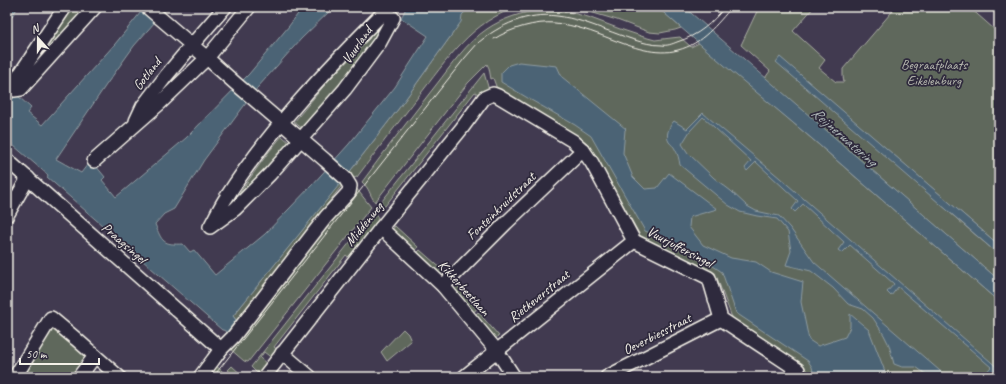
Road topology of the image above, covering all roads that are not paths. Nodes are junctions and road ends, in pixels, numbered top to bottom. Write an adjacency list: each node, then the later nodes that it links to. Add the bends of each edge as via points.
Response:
1 (65, 7): 2 (street, via 14,83 14,90 21,89)
2 (95, 7)
3 (146, 7): 6 (street)
4 (225, 7): 6 (street, Gotland)
5 (249, 7): 7 (street, Gotland)
6 (192, 44): 7 (street); 10 (street, Gotland, via 143,106)
7 (207, 58): 9 (street); 10 (street, Gotland)
8 (493, 94): 12 (street, Vuurjuffersingel, via 573,141); 17 (street, Middenweg, via 484,98)
9 (282, 123): 11 (street); 11 (street, Vuurland, via 225,199 210,227 235,209); 11 (street, Vuurland, via 329,69 386,12 393,18 380,42 345,89)
10 (134, 126): 14 (street, Gotland)
11 (301, 139): 21 (street, via 348,182 349,192 326,217)
12 (583, 150): 18 (street, Vuurjuffersingel); 19 (street, Fonteinkruidstraat)
13 (7, 160): 15 (street, Praagsingel)
14 (94, 160)
15 (28, 178): 16 (street); 21 (street, Praagsingel)
16 (7, 215)
17 (381, 228): 19 (street, Kikkerbeetlaan); 23 (street, Middenweg)
18 (634, 240): 20 (street, Vuurjuffersingel, via 709,278); 22 (street, Rietkeverstraat)
19 (443, 286): 22 (street, Kikkerbeetlaan)
20 (721, 319): 33 (street, Oeverbiesstraat); 34 (street, via 798,370)
21 (221, 349): 28 (street)
22 (497, 351): 31 (street, Rietkeverstraat); 32 (street, Kikkerbeetlaan)
23 (282, 354): 29 (street, Middenweg); 30 (street)
24 (95, 356): 25 (street, via 51,318); 26 (street); 27 (street)
25 (15, 377)
26 (79, 377)
27 (119, 377)
28 (200, 377)
29 (264, 377)
30 (310, 377)
31 (464, 377)
32 (514, 377)
33 (607, 377)
34 (799, 377)

